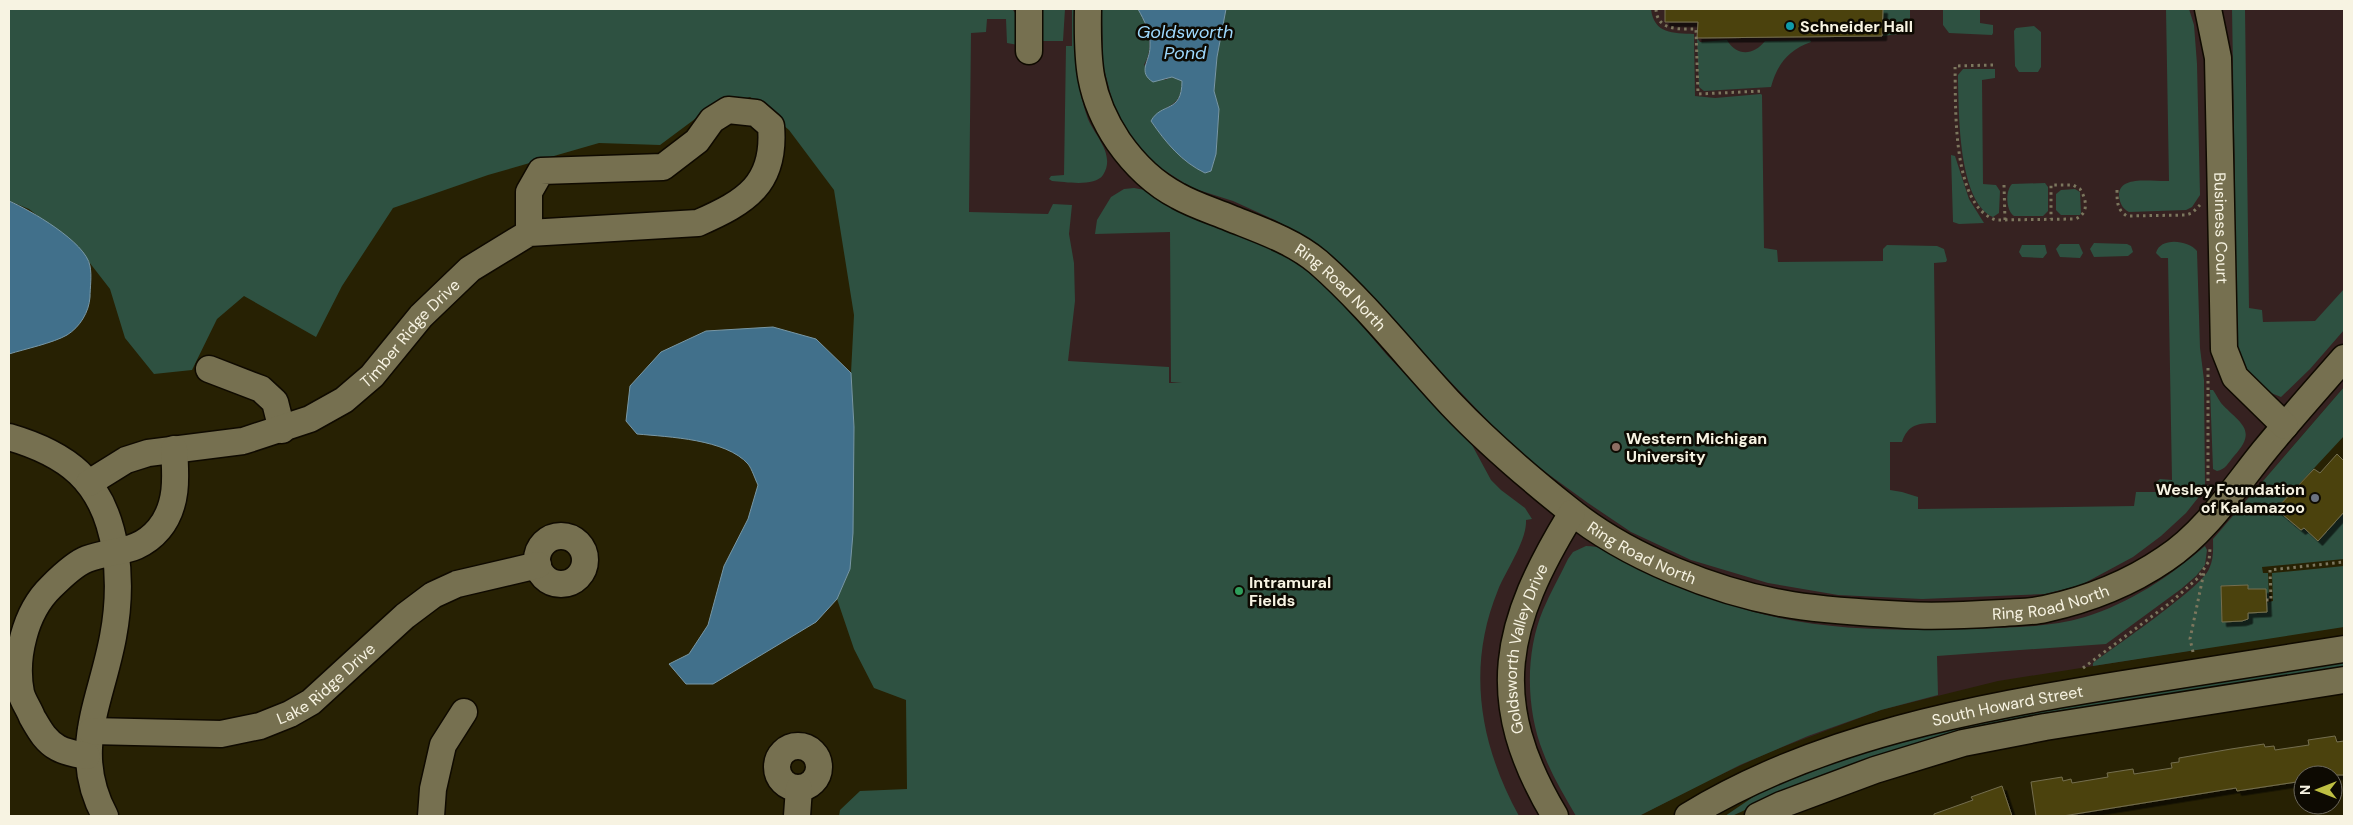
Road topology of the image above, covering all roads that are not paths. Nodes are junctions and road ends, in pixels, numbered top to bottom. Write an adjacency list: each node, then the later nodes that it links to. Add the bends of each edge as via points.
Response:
1 (1029, 9): 4 (street)
2 (1088, 9): 13 (street, Ring Road North, via 1088,52 1094,96 1103,118 1141,170 1175,195 1274,236 1315,260 1456,409)
3 (2208, 9): 8 (street, Business Court, via 2218,58 2224,349 2235,377)
4 (1029, 51)
5 (529, 233): 5 (street, Timber Ridge Drive, via 698,223 722,213 754,191 771,158 771,126 756,113 728,110 712,120 697,141 663,167 541,171 529,192); 9 (street, Timber Ridge Drive, via 470,268 422,316 382,366 344,400)
6 (2344, 358): 8 (street, Ring Road North)
7 (209, 369): 9 (street, via 261,389 275,402)
8 (2284, 426): 13 (street, Ring Road North, via 2209,519 2177,550 2130,580 2086,598 2042,610 1948,617 1835,611 1787,604 1679,572 1629,548)
9 (282, 430): 11 (street, Timber Ridge Drive, via 243,441)
10 (9, 437): 12 (street, via 35,444 77,471)
11 (174, 449): 12 (street, Timber Ridge Drive, via 126,460); 14 (street, Lake Ridge Drive, via 175,489 170,513 144,543 132,550)
12 (89, 483): 14 (street, via 105,514)
13 (1572, 513): 24 (street, Goldsworth Valley Drive, via 1530,589 1516,635 1510,692 1515,725 1533,777)
14 (115, 553): 19 (street, via 114,634); 19 (street, Lake Ridge Drive, via 85,560 51,587 28,621 20,654 22,695 41,735 68,753)
15 (538, 565): 19 (street, Lake Ridge Drive, via 456,584 433,595 404,616 311,702 260,726 220,734)
16 (2344, 649): 25 (street, South Howard Street, via 2043,696 1968,711 1864,738 1794,764)
17 (2344, 680): 26 (street, South Howard Street, via 1963,743 1875,770)
18 (464, 712): 22 (street, via 443,745)
19 (89, 743): 21 (street, via 95,795)
20 (799, 788): 23 (street)
21 (105, 816)
22 (430, 816)
23 (797, 816)
24 (1554, 816)
25 (1688, 816)
26 (1758, 816)

